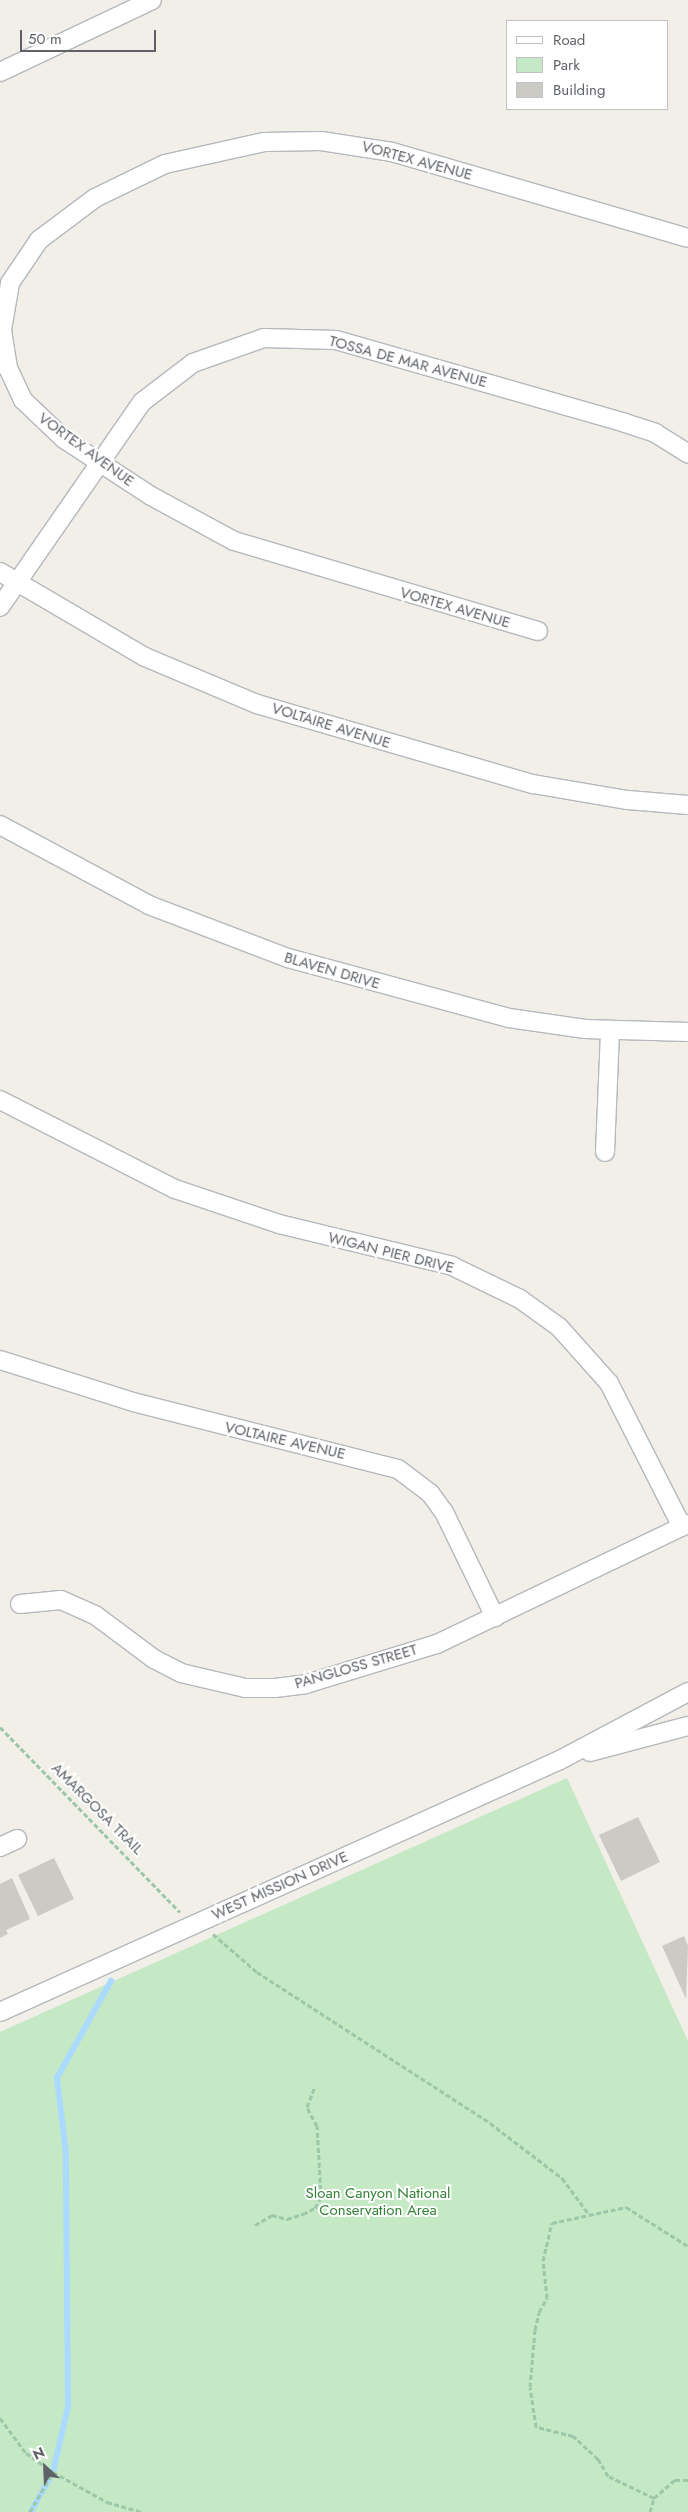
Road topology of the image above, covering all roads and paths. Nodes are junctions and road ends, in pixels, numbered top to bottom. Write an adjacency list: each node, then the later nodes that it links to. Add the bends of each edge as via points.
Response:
1 (152, 0): 2 (street)
2 (0, 72)
3 (688, 238): 5 (street, VORTEX AVENUE, via 356,145 264,142 165,164 95,198 39,240 22,262 4,307 4,349 23,400 44,423)
4 (688, 454): 5 (street, TOSSA DE MAR AVENUE, via 655,433 615,421 336,340 286,336 239,344 175,374 142,402)
5 (99, 462): 7 (street, TOSSA DE MAR AVENUE); 9 (street, VORTEX AVENUE, via 188,517 251,547)
6 (0, 572): 7 (street, VOLTAIRE AVENUE)
7 (17, 584): 8 (street, TOSSA DE MAR AVENUE); 10 (street, VOLTAIRE AVENUE, via 145,657 257,704 532,784 628,800)
8 (0, 607)
9 (538, 631)
10 (688, 805)
11 (0, 825): 12 (street, BLAVEN DRIVE, via 149,905 247,945 484,1012)
12 (610, 1030): 13 (street, BLAVEN DRIVE); 15 (street)
13 (688, 1032)
14 (0, 1100): 17 (street, WIGAN PIER DRIVE, via 176,1189 279,1224 452,1266 520,1299 559,1327 609,1383)
15 (605, 1152)
16 (0, 1360): 19 (street, VOLTAIRE AVENUE, via 133,1402 398,1469 430,1493 444,1512)
17 (685, 1526): 19 (street, PANGLOSS STREET)
18 (20, 1604): 19 (street, PANGLOSS STREET, via 61,1600 95,1615 154,1659 182,1673 245,1688 299,1685 338,1676 437,1644)
19 (495, 1617)
20 (688, 1692): 23 (street, WEST MISSION DRIVE)
21 (688, 1726): 23 (street, WEST MISSION DRIVE)
22 (0, 1727): 26 (path, AMARGOSA TRAIL)
23 (560, 1760): 27 (street, WEST MISSION DRIVE)
24 (17, 1839): 25 (street)
25 (0, 1846)
26 (178, 1907)
27 (199, 1922): 28 (street, WEST MISSION DRIVE); 30 (path, via 257,1972 490,2123 562,2178)
28 (0, 2012)
29 (316, 2086): 31 (path, via 307,2107 317,2126 321,2197 315,2208 304,2214 287,2219 272,2214)
30 (588, 2212): 32 (path, via 626,2207); 36 (path, via 552,2224 542,2261 548,2298 539,2312 534,2330 530,2387 536,2427 573,2436 598,2459 608,2476)
31 (254, 2225)
32 (688, 2246)
33 (0, 2418): 34 (path, via 26,2453)
34 (53, 2472): 37 (path); 38 (path, via 107,2502)
35 (688, 2480): 36 (path, via 675,2480)
36 (654, 2498): 39 (path)
37 (30, 2512)
38 (141, 2512)
39 (650, 2512)

